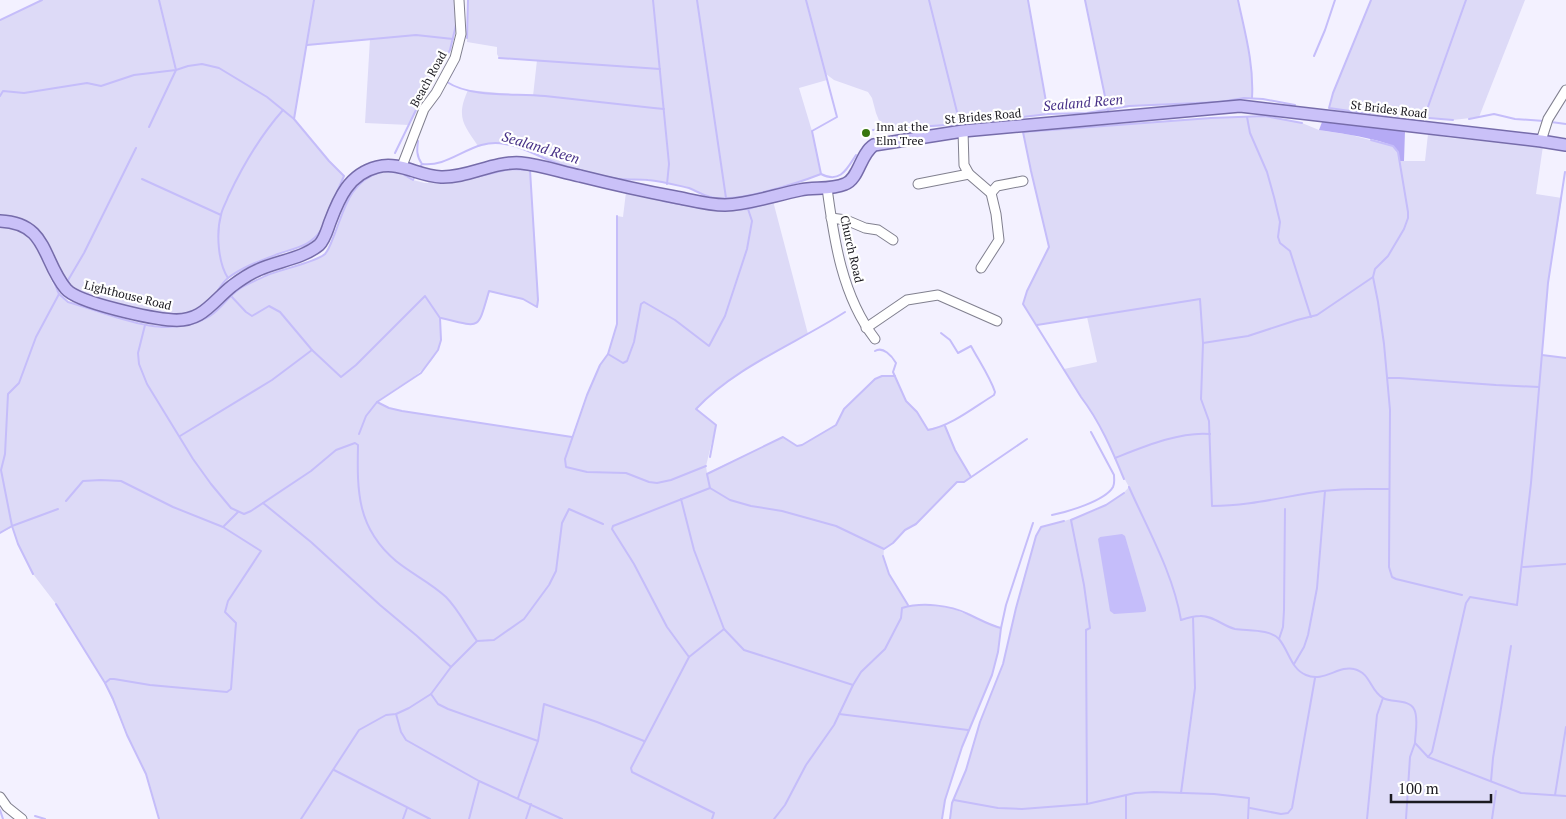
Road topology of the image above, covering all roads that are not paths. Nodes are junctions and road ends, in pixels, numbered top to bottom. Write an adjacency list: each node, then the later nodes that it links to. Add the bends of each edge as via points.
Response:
1 (460, 0): 6 (street, Beach Road, via 461,34 455,58 424,109)
2 (1566, 90): 4 (street, via 1547,122)
3 (963, 131): 4 (main road, St Brides Road, via 1240,106); 7 (street, via 964,165); 10 (main road, St Brides Road, via 874,145 867,149 851,180)
4 (1541, 141): 5 (main road, St Brides Road)
5 (1566, 145)
6 (402, 166): 10 (main road, St Brides Road, via 417,173 445,177 499,164 524,164 722,205); 13 (main road, Lighthouse Road, via 377,167 353,179 337,204 320,244 246,277 203,313 185,319 156,318 76,296 67,290 36,235 22,225)
7 (968, 174): 9 (street); 11 (street)
8 (1023, 182): 11 (street, via 997,186)
9 (918, 184)
10 (827, 188): 12 (street, Church Road)
11 (991, 193): 15 (street, via 999,240)
12 (831, 218): 14 (street, via 878,230); 17 (street, Church Road, via 841,268 855,309)
13 (0, 220)
14 (893, 240)
15 (982, 268)
16 (997, 321): 17 (street, via 938,295 908,300)
17 (866, 328): 18 (street, Church Road)
18 (874, 339)
19 (0, 798): 20 (street)
20 (22, 819)

